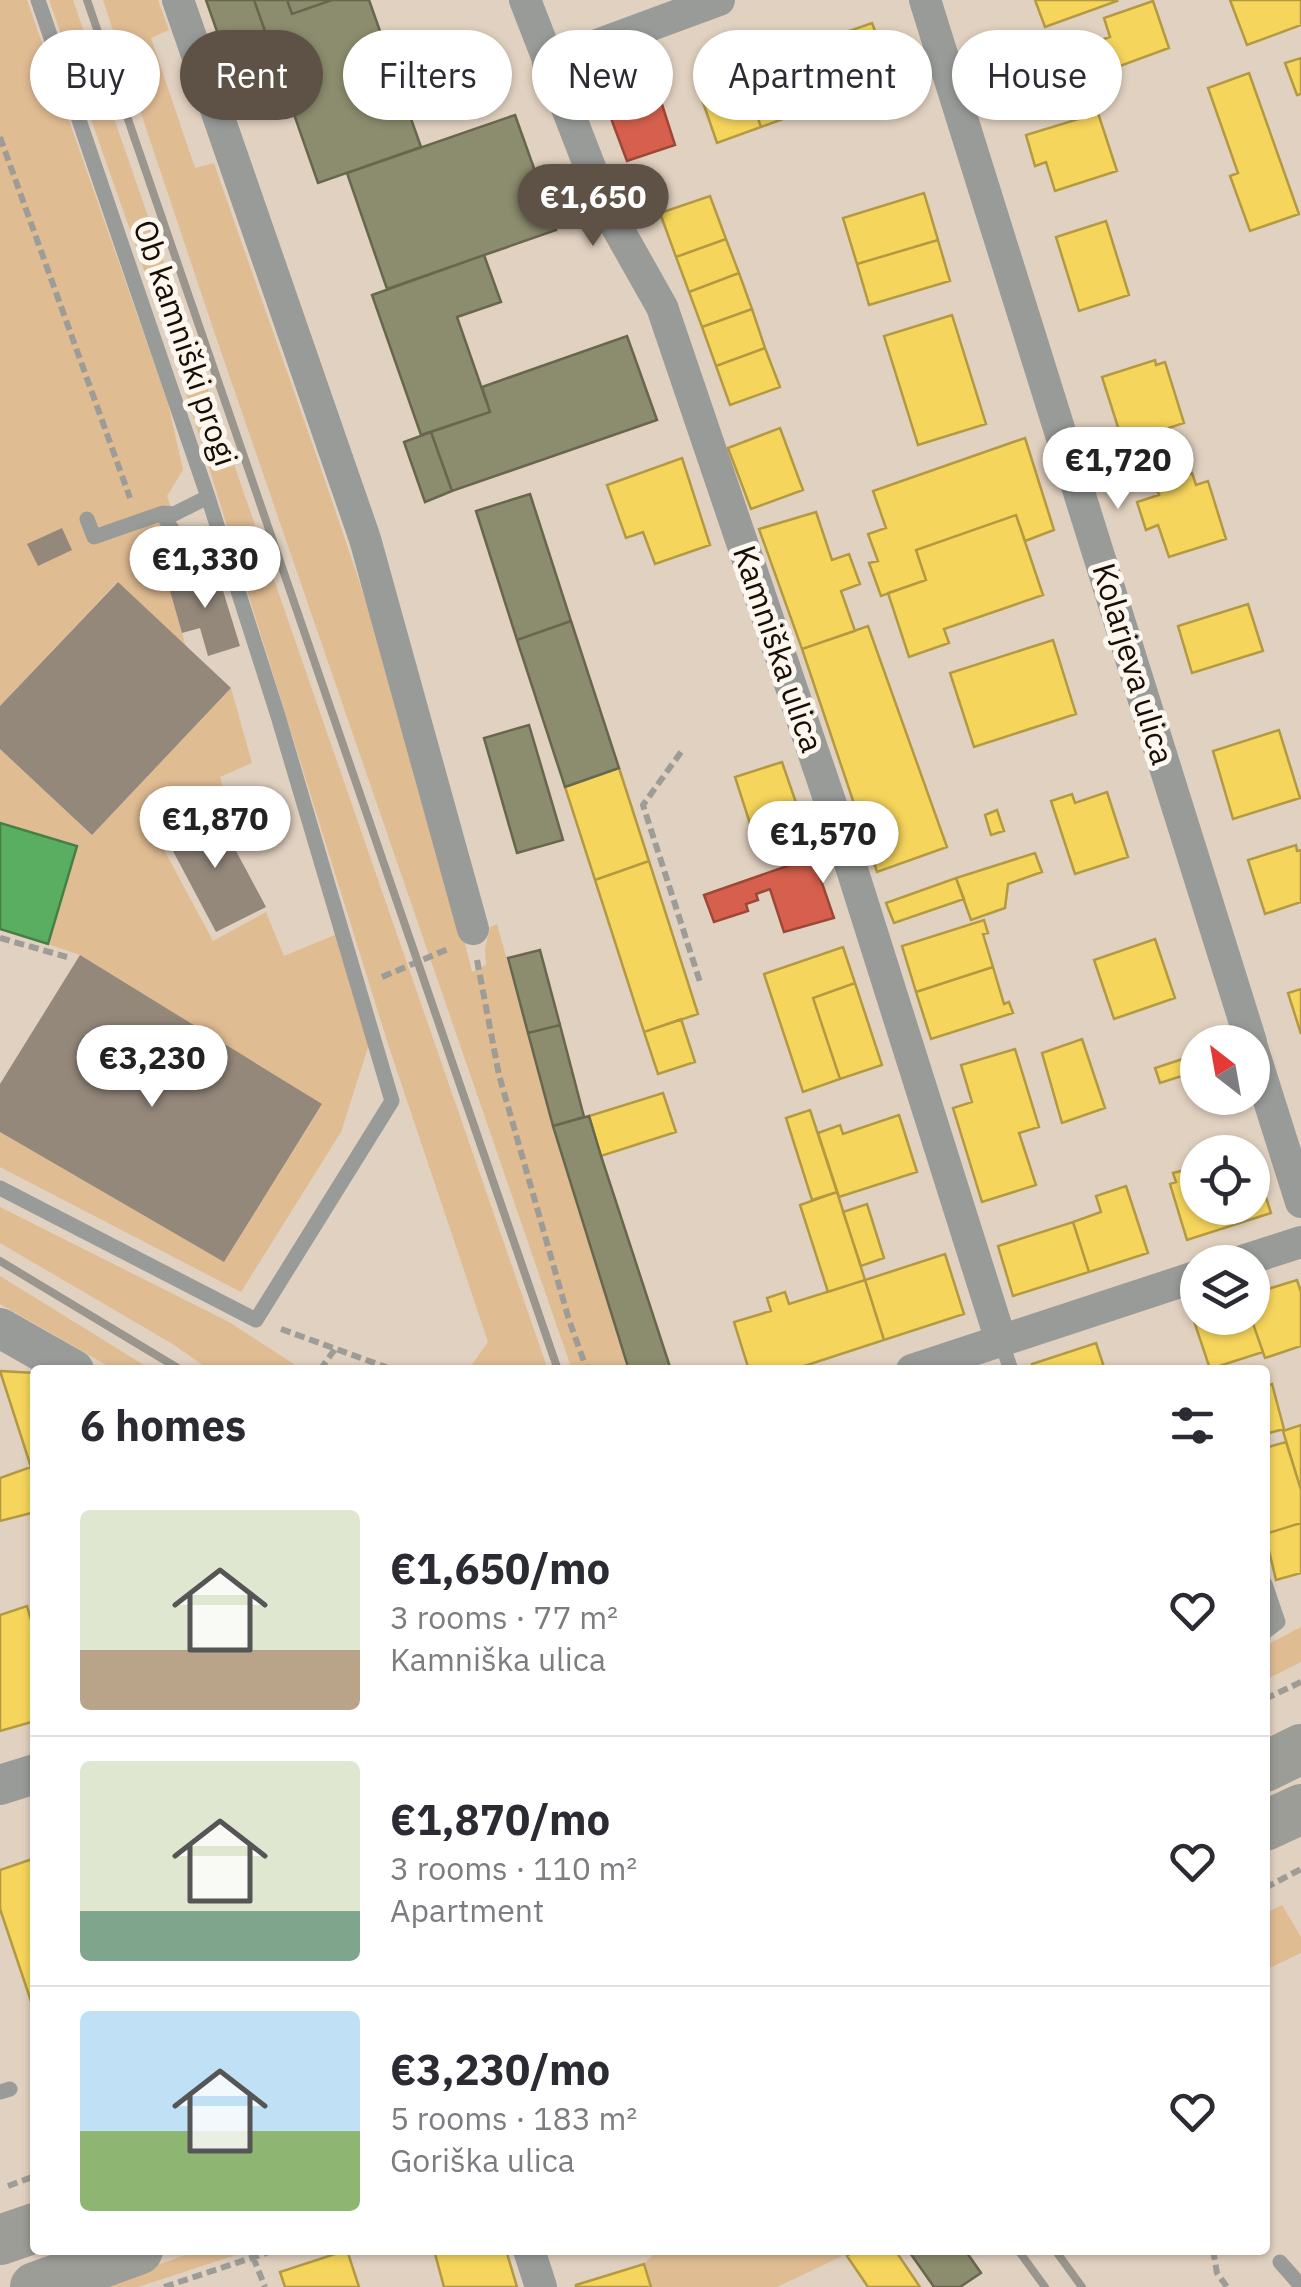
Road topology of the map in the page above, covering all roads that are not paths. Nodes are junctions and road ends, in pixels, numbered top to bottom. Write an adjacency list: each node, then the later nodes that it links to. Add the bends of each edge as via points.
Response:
1 (38, 0): 9 (lane, Ob kamniški progi)
2 (178, 0): 13 (street, via 365,539)
3 (525, 0): 6 (street, Kamniška ulica)
4 (719, 0): 7 (street)
5 (925, 0): 14 (street, Kolarjeva ulica)
6 (536, 30)
7 (636, 30)
8 (571, 120): 22 (street, Kamniška ulica, via 605,206 662,307 838,825)
9 (208, 497): 10 (lane, via 174,514); 16 (lane, Ob kamniški progi, via 392,1101 256,1320)
10 (163, 512): 11 (lane, via 94,537); 12 (lane)
11 (87, 519)
12 (196, 570)
13 (472, 929)
14 (1246, 1025)
15 (1270, 1103): 17 (street, Kolarjeva ulica)
16 (0, 1188)
17 (1301, 1202)
18 (1301, 1242): 19 (street)
19 (1270, 1252)
20 (1180, 1283): 22 (street)
21 (0, 1328): 23 (street)
22 (1006, 1355): 24 (street)
23 (65, 1365)
24 (943, 1365)
25 (1270, 1599): 26 (lane, via 1278,1622)
26 (1270, 1628)
27 (1301, 1749): 28 (main road)
28 (1270, 1764)
29 (30, 1776): 30 (street)
30 (0, 1785)
31 (1301, 1809): 32 (main road)
32 (1270, 1824)
33 (30, 2230): 34 (main road)
34 (0, 2240)
35 (124, 2255): 39 (main road)
36 (530, 2255): 40 (street)
37 (1280, 2262): 38 (lane)
38 (1301, 2286)
39 (34, 2287)
40 (540, 2287)

